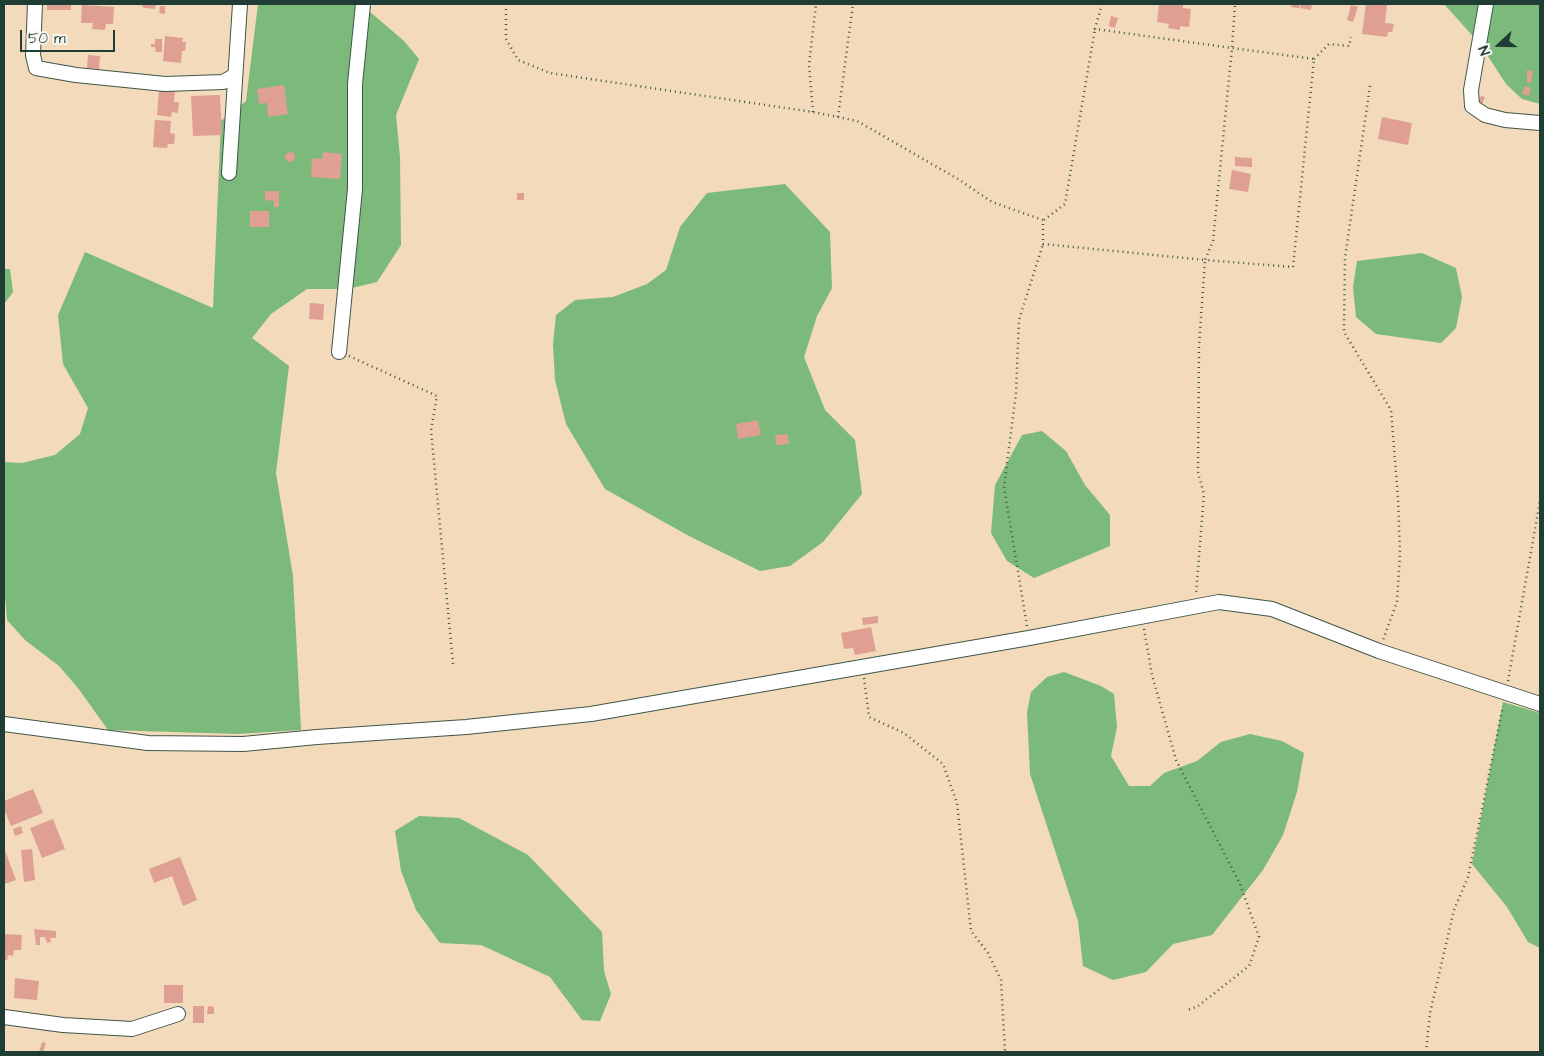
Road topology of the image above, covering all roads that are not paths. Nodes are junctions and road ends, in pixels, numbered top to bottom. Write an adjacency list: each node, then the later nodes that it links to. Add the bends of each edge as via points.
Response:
1 (35, 4): 5 (street, via 33,55 36,68 165,84 222,82)
2 (240, 4): 5 (street)
3 (363, 4): 8 (street, via 355,84 355,189)
4 (1486, 4): 6 (street, via 1471,90 1472,106 1486,115 1505,120)
5 (234, 76): 7 (street)
6 (1540, 123)
7 (230, 173)
8 (339, 352)
9 (1540, 704): 10 (street, via 1378,651 1272,609 1219,602 591,714 466,727 243,744 148,743)
10 (4, 724)
11 (178, 1014): 12 (street, via 132,1029)
12 (4, 1017)

